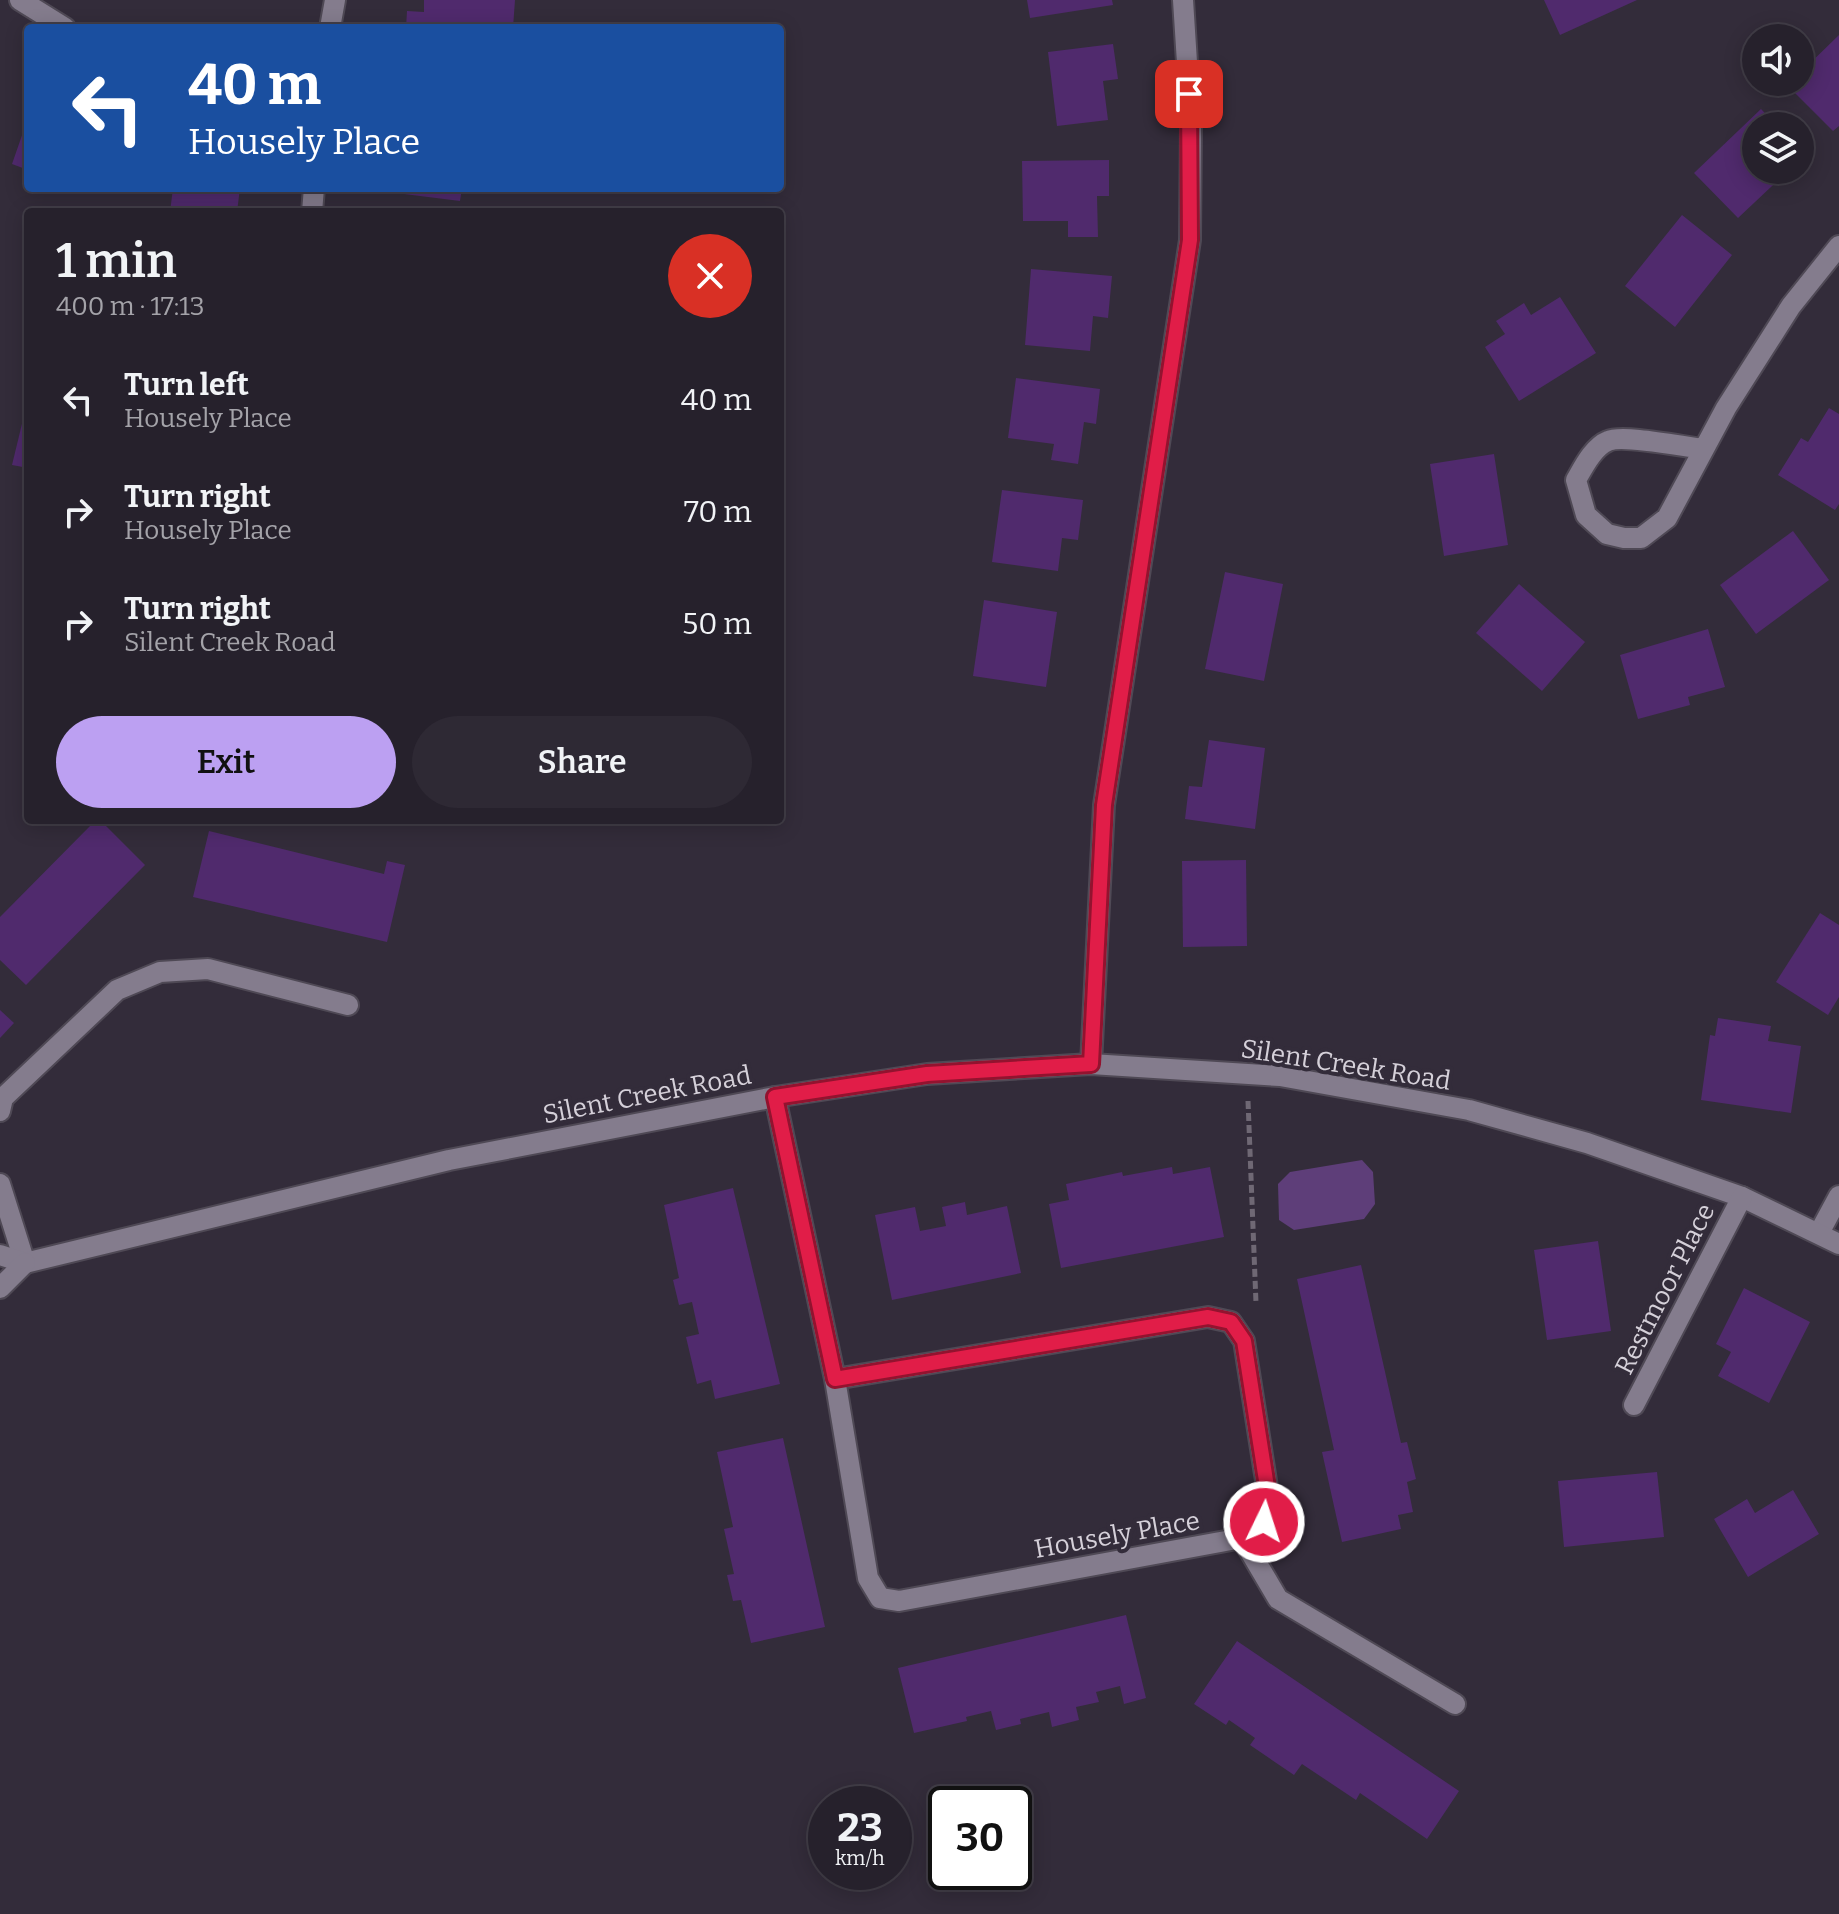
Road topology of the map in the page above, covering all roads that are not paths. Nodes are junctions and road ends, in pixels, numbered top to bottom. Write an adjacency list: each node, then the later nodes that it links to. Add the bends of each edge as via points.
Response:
1 (20, 0): 4 (street)
2 (335, 0): 5 (street)
3 (1183, 0): 9 (street, via 1191,125 1190,240 1104,805)
4 (59, 24)
5 (331, 24)
6 (1839, 246): 7 (street, via 1791,306)
7 (1704, 449): 7 (street, via 1667,518 1641,538 1607,534 1586,515 1576,480 1608,441)
8 (348, 1005): 11 (street, via 208,969 160,972 117,990 3,1098)
9 (1091, 1064): 10 (street, Silent Creek Road, via 927,1074); 14 (street, Silent Creek Road, via 1280,1076 1469,1110 1587,1143)
10 (775, 1097): 18 (street, Silent Creek Road, via 449,1160); 20 (street, Housely Place)
11 (0, 1111)
12 (0, 1184): 18 (street)
13 (1839, 1196): 15 (street)
14 (1742, 1197): 15 (street, Silent Creek Road); 21 (street, Restmoor Place)
15 (1819, 1233): 16 (street, Silent Creek Road)
16 (1839, 1244)
17 (0, 1255): 18 (street)
18 (25, 1263): 19 (street)
19 (0, 1288)
20 (835, 1379): 22 (street, Housely Place, via 868,1578 880,1598 899,1601); 22 (street, via 1208,1317 1231,1322 1244,1341 1270,1506 1261,1529)
21 (1634, 1405)
22 (1242, 1538): 23 (street, via 1278,1599)
23 (1455, 1704)

